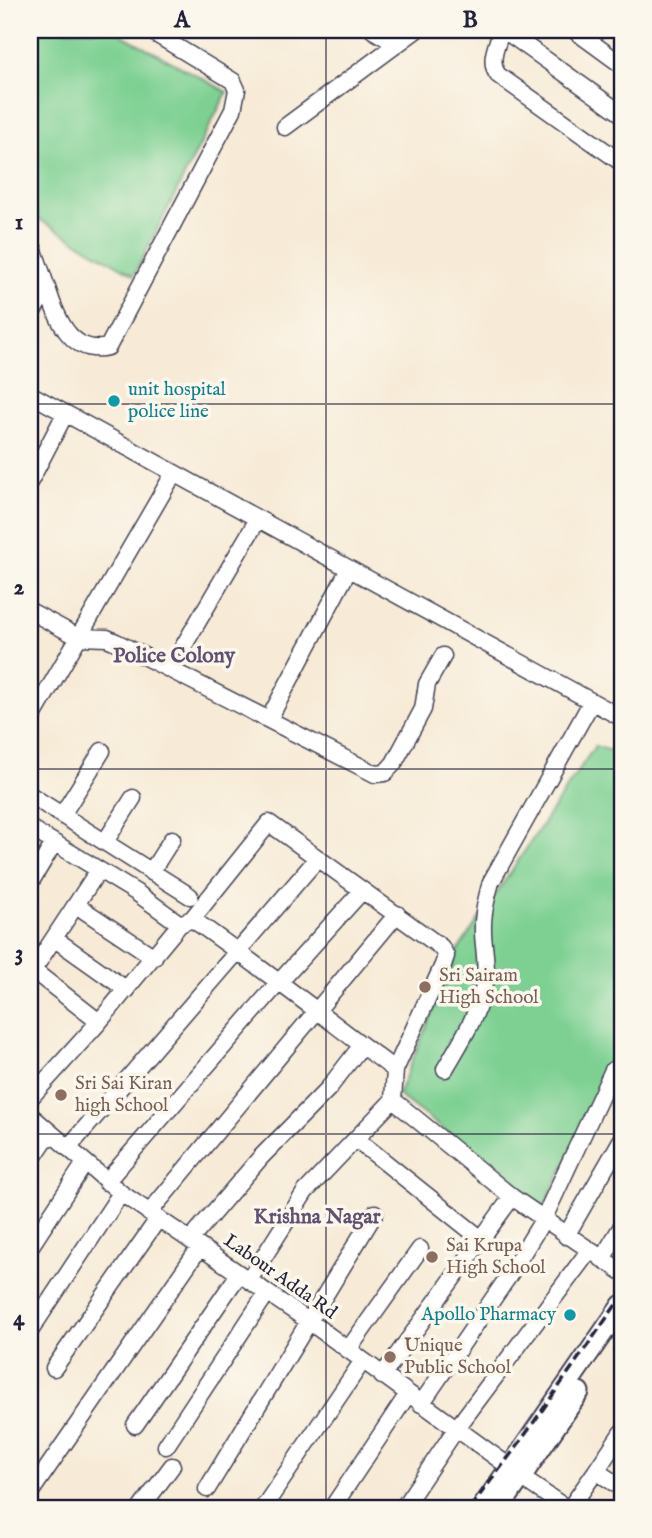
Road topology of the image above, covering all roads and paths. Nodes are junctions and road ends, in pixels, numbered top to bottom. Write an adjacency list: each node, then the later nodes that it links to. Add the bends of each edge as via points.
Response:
1 (149, 30): 12 (street, via 233,81 237,90 233,110 107,347 89,347 69,334 58,322)
2 (373, 30): 6 (street)
3 (416, 30): 6 (street)
4 (503, 30): 8 (street); 10 (street, via 494,56 498,75)
5 (574, 30): 7 (street)
6 (395, 43): 9 (street)
7 (622, 65)
8 (622, 114)
9 (285, 127)
10 (622, 163)
11 (30, 239): 12 (street)
12 (47, 288): 13 (street)
13 (30, 316)
14 (30, 394): 15 (street)
15 (65, 414): 16 (street); 17 (street)
16 (174, 473): 18 (street); 21 (street)
17 (30, 481)
18 (258, 519): 19 (street); 22 (street)
19 (349, 569): 25 (street); 27 (street)
20 (30, 611): 21 (street)
21 (78, 637): 24 (street); 27 (street, via 107,638)
22 (183, 647)
23 (443, 656): 27 (street, via 427,684 423,709 394,763 383,774 363,770)
24 (36, 695): 28 (street)
25 (591, 703): 26 (street); 55 (street, via 491,883 482,925 485,984 470,1025)
26 (622, 718)
27 (269, 719)
28 (30, 721)
29 (102, 751): 32 (street)
30 (30, 795): 32 (street)
31 (132, 799): 35 (street)
32 (62, 815): 35 (street)
33 (30, 828): 36 (street)
34 (172, 839): 39 (street)
35 (105, 842): 39 (street)
36 (54, 843): 38 (street); 40 (street)
37 (318, 858): 41 (street); 45 (street, via 269,823); 47 (street)
38 (98, 871): 43 (street); 45 (street)
39 (151, 872): 42 (street)
40 (30, 883)
41 (362, 891): 44 (street); 50 (street)
42 (190, 896)
43 (76, 905): 46 (street); 48 (street)
44 (397, 914): 52 (street); 56 (street, via 441,947 446,956)
45 (186, 921): 47 (street); 48 (street)
46 (55, 939): 49 (street); 51 (street)
47 (238, 951): 50 (street); 64 (street)
48 (154, 957): 51 (street)
49 (32, 969): 53 (street)
50 (281, 982): 52 (street); 67 (street)
51 (127, 989): 53 (street)
52 (317, 1012): 54 (street); 71 (street)
53 (99, 1022): 58 (street)
54 (362, 1045): 56 (street); 76 (street, via 328,1089 261,1157)
55 (445, 1069)
56 (395, 1070): 59 (street)
57 (613, 1070): 72 (street)
58 (30, 1098)
59 (393, 1100): 62 (street); 69 (street)
60 (30, 1115): 61 (street, Labour Adda Rd)
61 (50, 1132): 64 (street, Labour Adda Rd); 65 (street)
62 (356, 1139): 75 (street); 81 (street, via 297,1202)
63 (622, 1139): 74 (street)
64 (68, 1148): 66 (street, Labour Adda Rd)
65 (30, 1162)
66 (85, 1163): 67 (street, Labour Adda Rd); 77 (street)
67 (106, 1182): 68 (street, Labour Adda Rd)
68 (121, 1193): 71 (street, Labour Adda Rd); 86 (street)
69 (512, 1197): 72 (street); 75 (street)
70 (375, 1213): 84 (street)
71 (153, 1216): 76 (street, Labour Adda Rd); 89 (street)
72 (543, 1220): 74 (street); 91 (street, via 508,1277)
73 (622, 1226): 79 (street)
74 (566, 1236): 79 (street)
75 (480, 1238): 90 (street)
76 (195, 1243): 81 (street, Labour Adda Rd); 101 (street)
77 (30, 1247)
78 (420, 1249): 87 (street)
79 (596, 1255): 80 (street); 93 (street)
80 (622, 1272)
81 (244, 1277): 82 (street, Labour Adda Rd); 92 (street)
82 (267, 1293): 84 (street, Labour Adda Rd); 95 (street)
83 (622, 1305): 98 (main road)
84 (310, 1322): 87 (street, Labour Adda Rd); 100 (street)
85 (621, 1330): 98 (main road)
86 (30, 1331)
87 (348, 1350): 88 (street, Labour Adda Rd)
88 (362, 1362): 90 (street, Labour Adda Rd); 103 (street)
89 (54, 1368)
90 (382, 1376): 91 (street, Labour Adda Rd)
91 (415, 1399): 93 (street, Labour Adda Rd); 104 (street)
92 (135, 1426)
93 (456, 1429): 98 (street, Labour Adda Rd); 105 (street)
94 (622, 1432): 97 (street)
95 (166, 1446)
96 (172, 1466): 102 (street)
97 (596, 1471): 99 (street); 108 (street)
98 (517, 1473): 106 (main road); 107 (main road); 108 (street, Labour Adda Rd)
99 (622, 1488)
100 (207, 1489)
101 (30, 1493)
102 (141, 1508)
103 (263, 1508)
104 (332, 1508)
105 (402, 1508)
106 (482, 1508)
107 (500, 1508)
108 (568, 1508)

